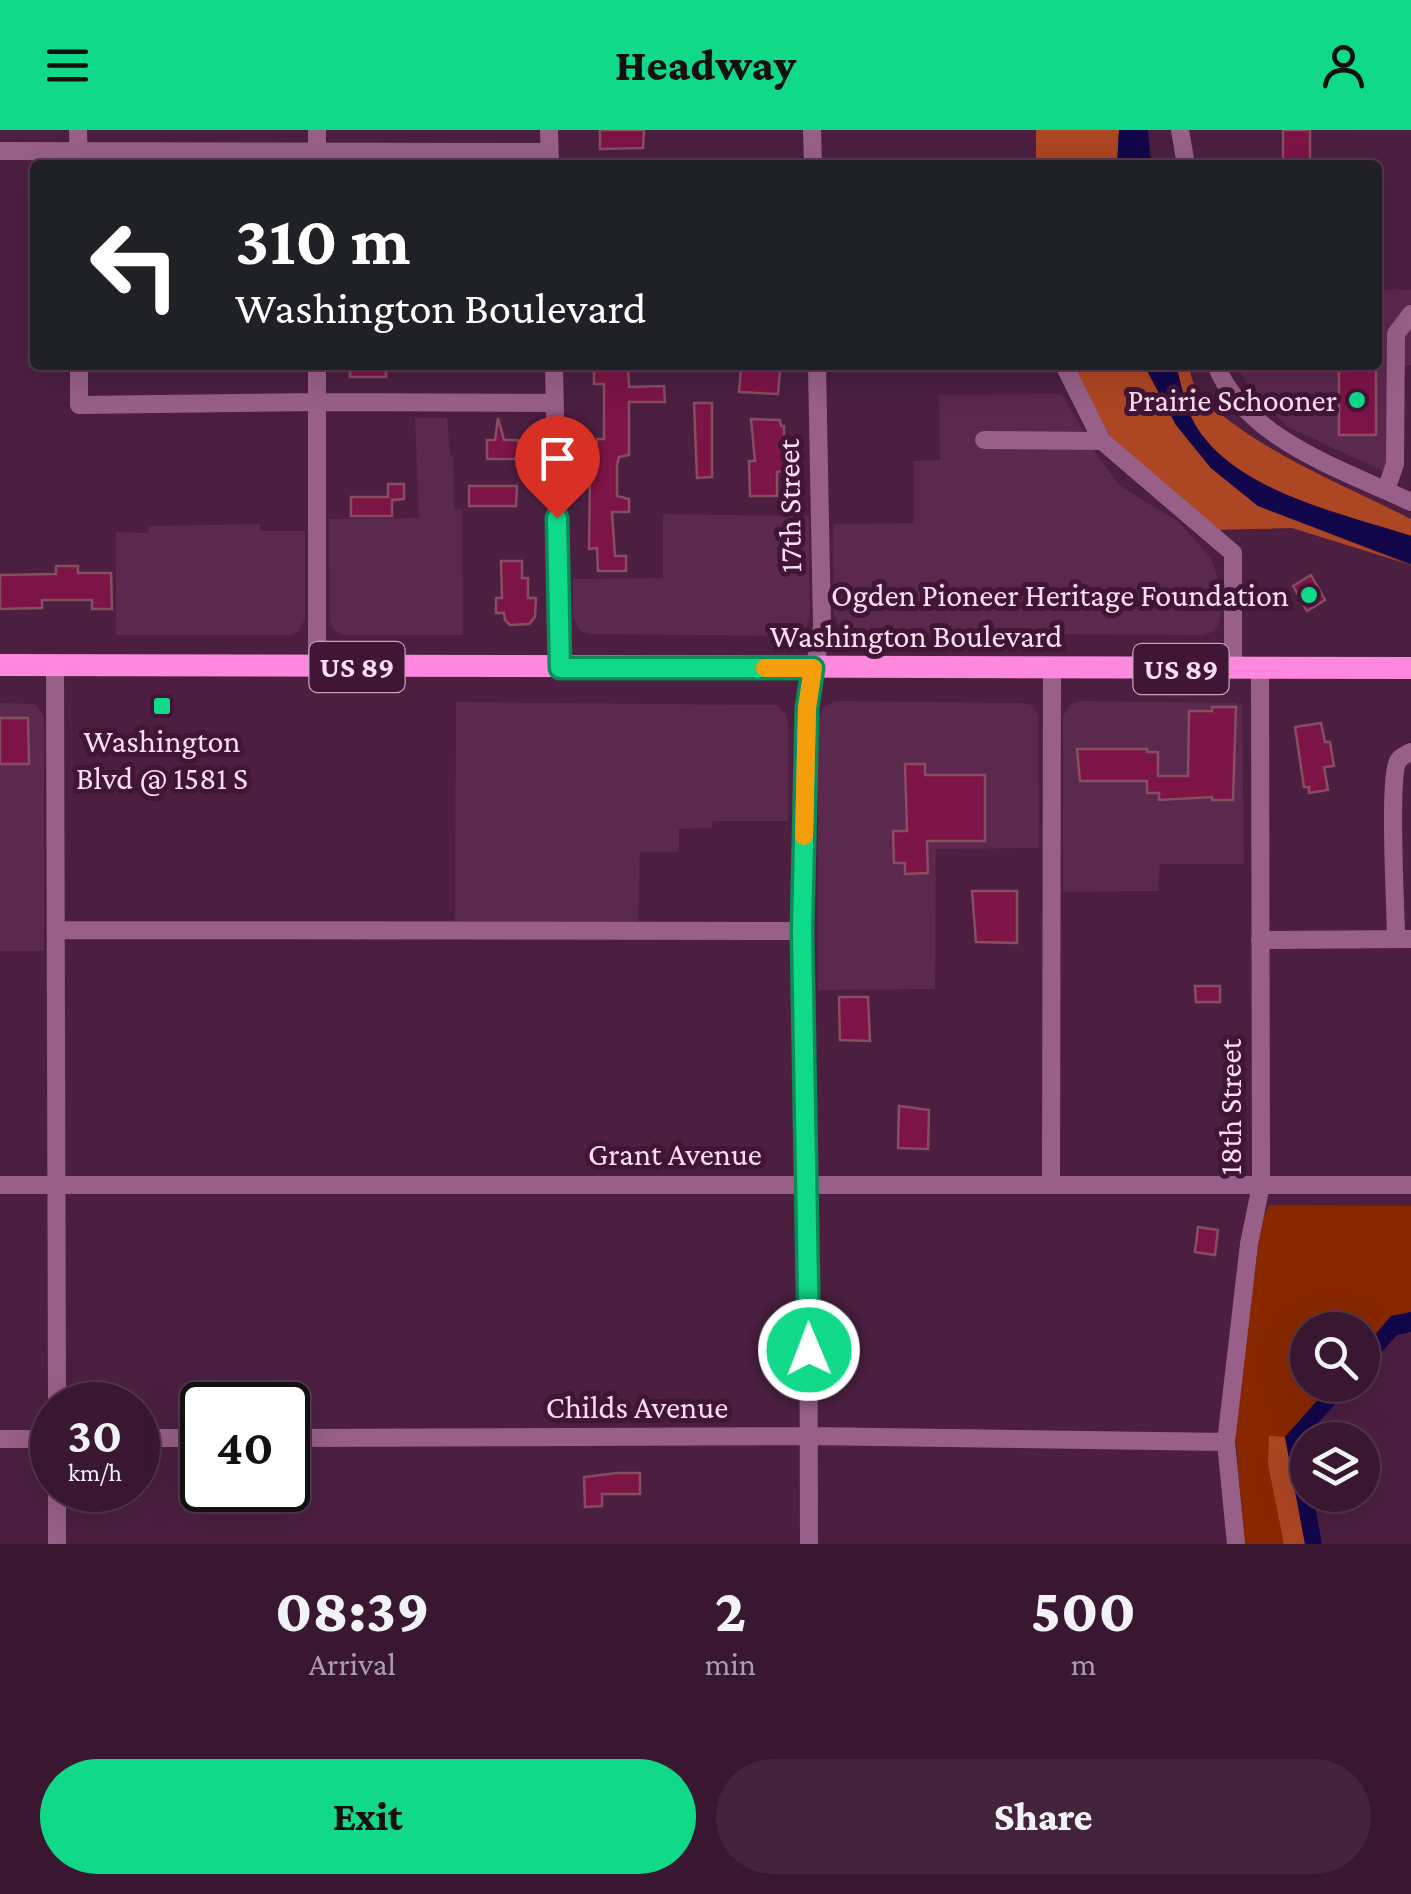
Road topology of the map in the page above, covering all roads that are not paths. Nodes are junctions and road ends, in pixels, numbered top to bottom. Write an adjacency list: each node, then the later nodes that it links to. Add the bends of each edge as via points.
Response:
1 (78, 130): 7 (street)
2 (317, 130): 8 (street)
3 (549, 130): 9 (street)
4 (812, 130): 10 (street)
5 (1180, 130): 11 (street)
6 (0, 151): 7 (street)
7 (78, 158): 8 (street)
8 (317, 158): 9 (street)
9 (550, 158)
10 (813, 160)
11 (1185, 160)
12 (1411, 314): 23 (street, via 1396,334 1395,464)
13 (79, 370): 19 (street, via 79,405)
14 (318, 370): 19 (street)
15 (554, 370): 20 (street)
16 (817, 370): 29 (street, 17th Street, via 822,627)
17 (1066, 370): 22 (street)
18 (1219, 370): 23 (street, via 1243,406 1278,436)
19 (317, 402): 20 (street); 27 (street)
20 (554, 403): 28 (street)
21 (984, 440): 22 (street)
22 (1102, 441): 30 (street, via 1233,554)
23 (1386, 490): 24 (street)
24 (1411, 502)
25 (0, 665): 26 (main road, Washington Boulevard / US 89)
26 (55, 666): 27 (main road, Washington Boulevard / US 89); 36 (street)
27 (318, 667): 28 (main road, Washington Boulevard / US 89)
28 (560, 668): 29 (main road, Washington Boulevard / US 89)
29 (813, 668): 33 (main road, Washington Boulevard / US 89); 37 (street, 17th Street)
30 (1233, 668): 31 (main road, Washington Boulevard / US 89); 33 (main road, Washington Boulevard / US 89)
31 (1260, 668): 32 (main road, Washington Boulevard / US 89); 39 (street, 18th Street)
32 (1411, 668)
33 (1052, 669): 43 (street)
34 (1411, 752): 35 (street, via 1396,766)
35 (1403, 893): 38 (street)
36 (56, 930): 37 (street); 42 (street)
37 (802, 931): 40 (street, 17th Street)
38 (1404, 939): 39 (street)
39 (1260, 940): 44 (street, 18th Street)
40 (808, 1184): 42 (street, Grant Avenue); 43 (street, Grant Avenue); 47 (street, 17th Street)
41 (0, 1185): 42 (street, Grant Avenue)
42 (55, 1185): 46 (street)
43 (1051, 1185): 44 (street, Grant Avenue)
44 (1261, 1185): 45 (street, Grant Avenue); 51 (street, 18th Street)
45 (1411, 1185)
46 (57, 1382)
47 (810, 1436): 49 (street, Childs Avenue); 51 (street, Childs Avenue); 54 (street, 17th Street)
48 (30, 1438): 50 (street)
49 (310, 1438)
50 (0, 1439)
51 (1226, 1442): 55 (street, 18th Street)
52 (57, 1512): 53 (street)
53 (57, 1544)
54 (809, 1544)
55 (1236, 1544)

